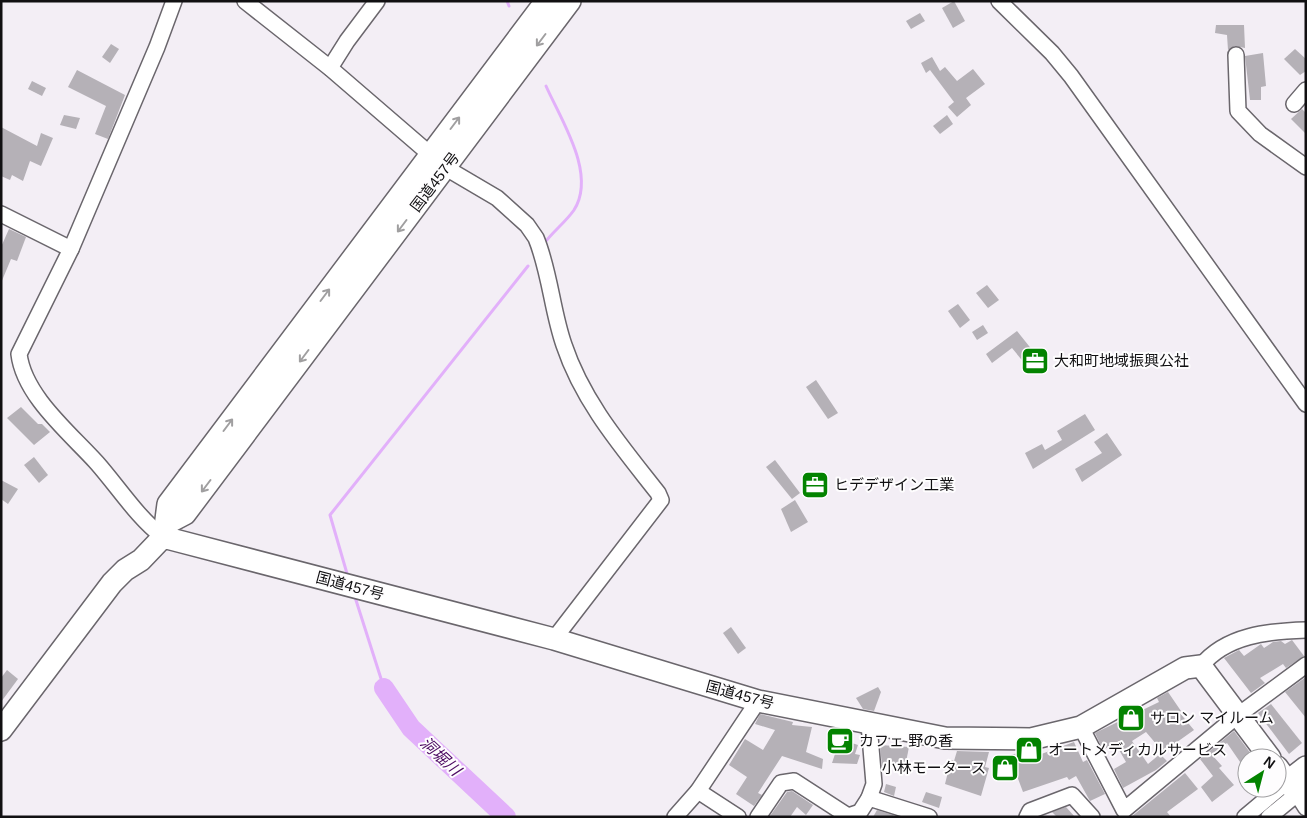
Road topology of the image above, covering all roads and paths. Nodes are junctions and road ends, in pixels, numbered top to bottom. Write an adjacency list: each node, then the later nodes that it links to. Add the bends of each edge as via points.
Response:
1 (174, 1): 14 (street)
2 (245, 1): 8 (street)
3 (377, 1): 8 (street)
4 (546, 1): 11 (highway, 国道457号, one-way to 4)
5 (570, 1): 11 (highway, 国道457号, one-way to 11)
6 (999, 1): 15 (street, via 1071,76)
7 (1236, 55): 12 (street, via 1238,111 1260,134)
8 (330, 68): 11 (street)
9 (1306, 90): 10 (street)
10 (1294, 104)
11 (438, 162): 16 (highway, 国道457号, via 168,504); 18 (street, via 497,198 531,230 537,241 564,345 576,375 598,414 661,500)
12 (1306, 167)
13 (1, 214): 14 (street)
14 (71, 249): 16 (street, via 19,354 21,369 54,419 96,462 150,527)
15 (1306, 404)
16 (165, 530): 18 (highway, 国道457号, via 369,592); 25 (highway, via 141,560 112,583)
17 (1306, 630): 20 (street, via 1261,633 1228,645 1208,657)
18 (554, 639): 21 (highway, 国道457号)
19 (1306, 665): 22 (street)
20 (1201, 666): 22 (highway); 24 (highway, 国道457号, via 1185,668)
21 (758, 701): 23 (highway, 国道457号); 29 (street)
22 (1237, 716): 26 (highway); 31 (street)
23 (869, 724): 24 (highway, 国道457号, via 946,738 993,739 1031,739); 30 (street, via 874,784)
24 (1081, 727): 31 (street)
25 (1, 730)
26 (1262, 748)
27 (1306, 768): 28 (highway)
28 (1295, 788): 38 (street); 39 (street)
29 (698, 791): 32 (street); 33 (street)
30 (869, 798): 34 (street, via 860,812 848,816 794,781 781,783); 35 (street)
31 (1122, 813)
32 (675, 817)
33 (738, 817)
34 (758, 817)
35 (929, 817)
36 (1027, 817): 37 (street, via 1030,811 1072,795)
37 (1092, 817)
38 (1244, 817)
39 (1269, 817)

